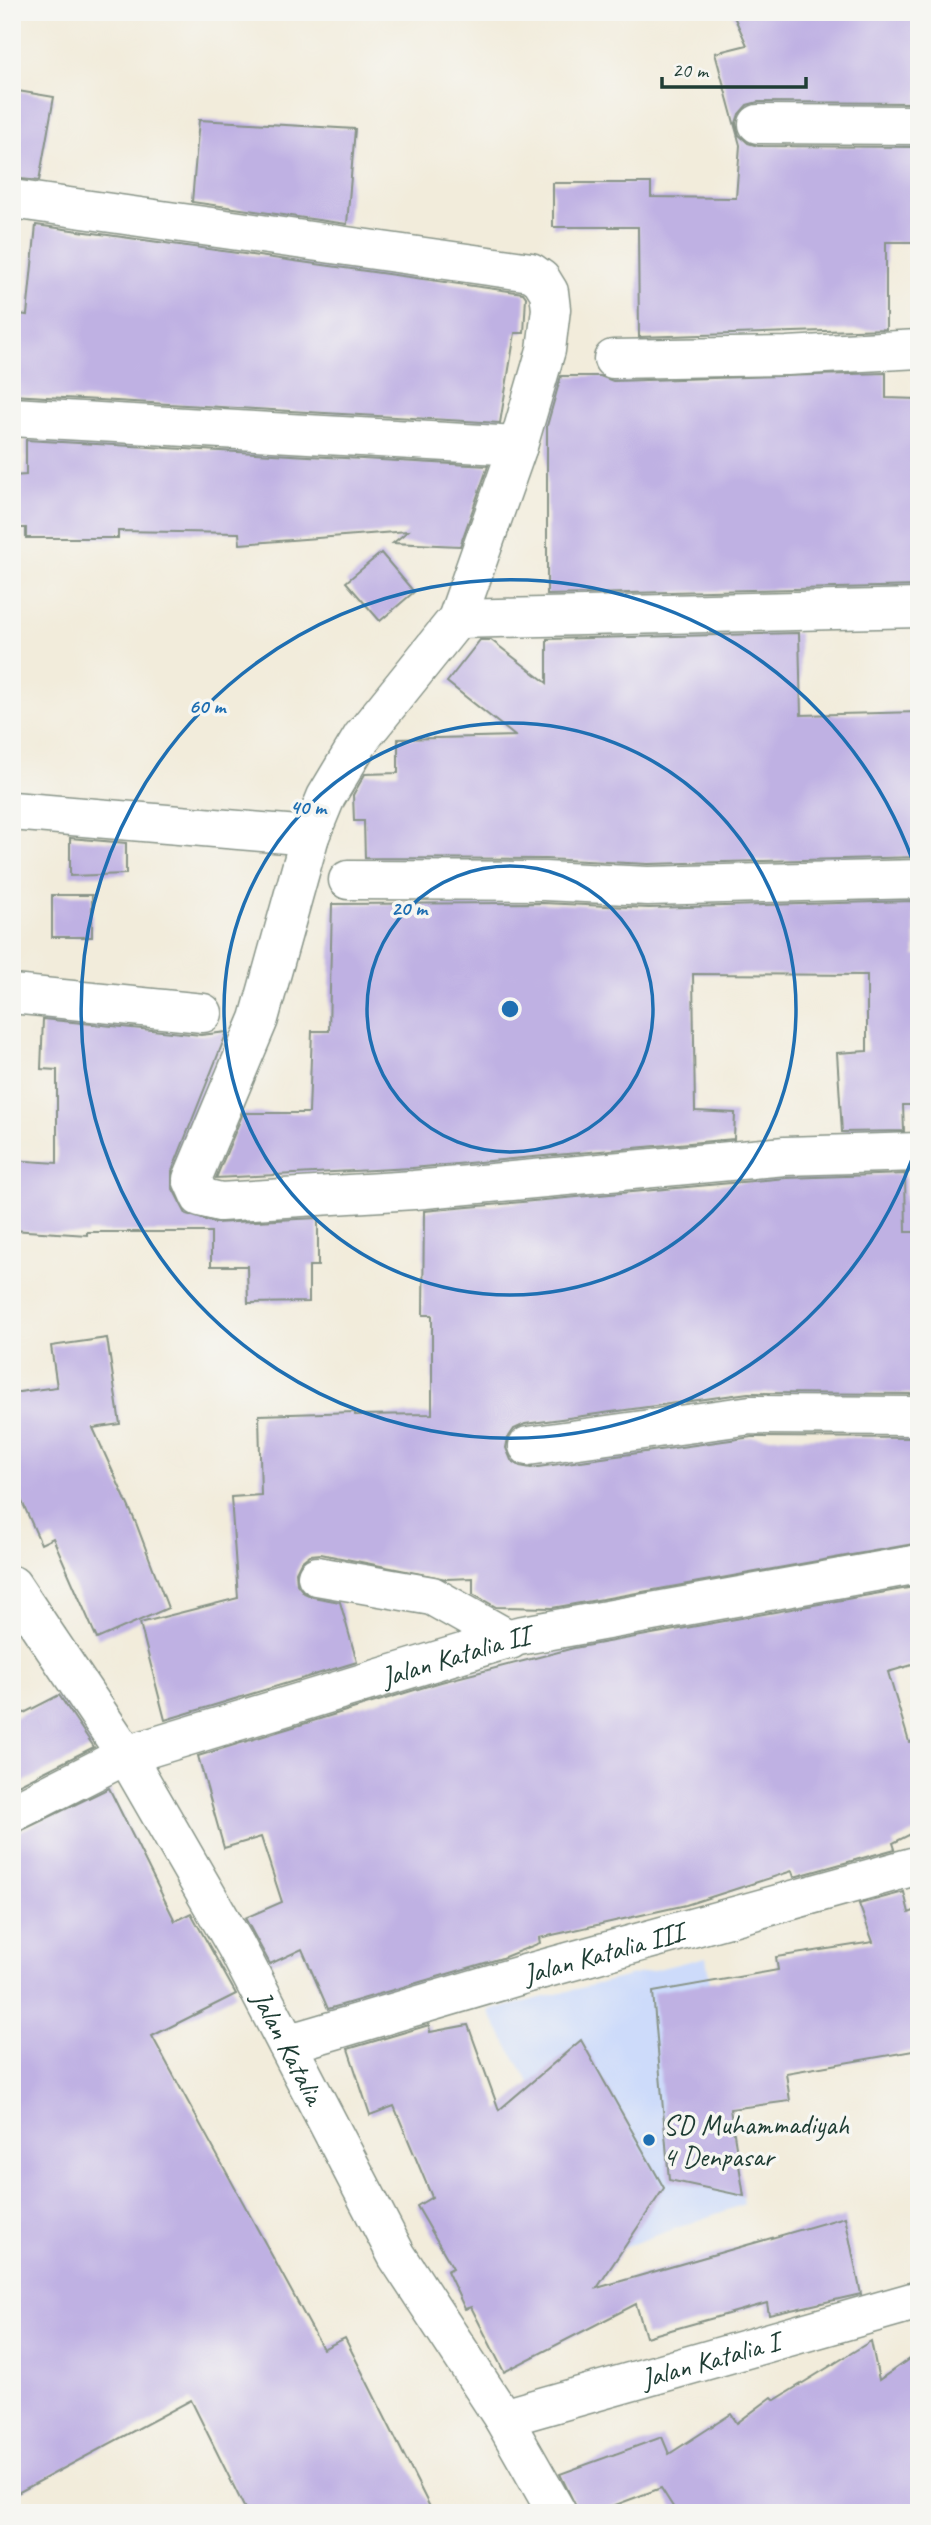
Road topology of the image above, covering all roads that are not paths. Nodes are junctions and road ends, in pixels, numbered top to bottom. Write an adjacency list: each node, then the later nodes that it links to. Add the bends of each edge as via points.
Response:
1 (758, 124): 2 (street)
2 (919, 125)
3 (12, 199): 7 (street, via 531,272 549,292 551,309 546,350)
4 (919, 349): 5 (street)
5 (613, 359)
6 (12, 416): 7 (street)
7 (518, 446): 9 (street)
8 (919, 608): 9 (street)
9 (457, 619): 11 (street, via 362,737 326,797)
10 (12, 811): 11 (street)
11 (310, 836): 16 (street, via 258,1019 192,1179 200,1197 220,1202 345,1195 785,1156)
12 (919, 879): 13 (street, via 648,886)
13 (348, 880)
14 (12, 994): 15 (street)
15 (203, 1013)
16 (919, 1153)
17 (919, 1416): 18 (street, via 751,1415)
18 (528, 1446)
19 (919, 1564): 22 (street, Jalan Katalia II)
20 (317, 1576): 22 (street, via 432,1596)
21 (12, 1585): 23 (street, Jalan Katalia)
22 (510, 1640): 23 (street, Jalan Katalia II)
23 (126, 1755): 24 (street, Jalan Katalia II); 26 (street, Jalan Katalia)
24 (12, 1813)
25 (919, 1866): 26 (street, Jalan Katalia III)
26 (287, 2044): 28 (street, Jalan Katalia, via 397,2256)
27 (919, 2300): 28 (street, Jalan Katalia I)
28 (503, 2418): 29 (street, Jalan Katalia)
29 (557, 2513)

